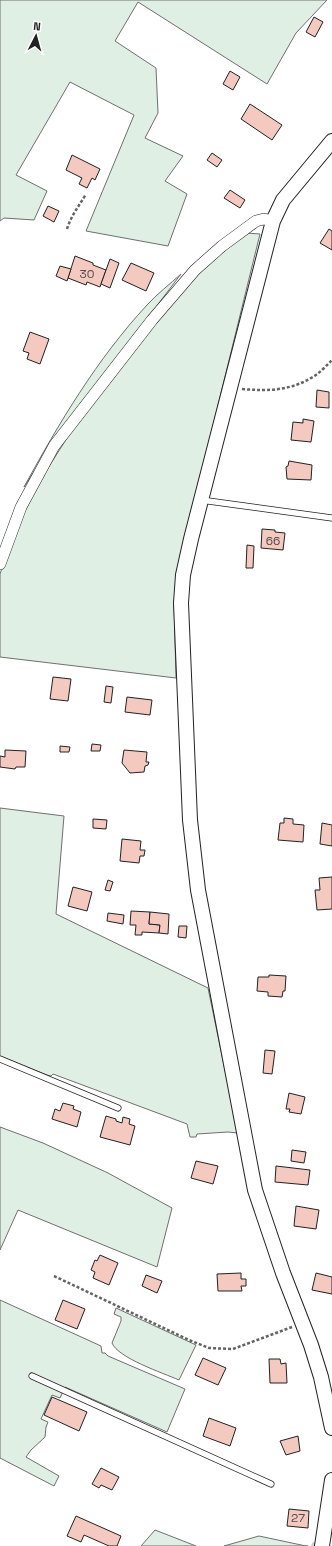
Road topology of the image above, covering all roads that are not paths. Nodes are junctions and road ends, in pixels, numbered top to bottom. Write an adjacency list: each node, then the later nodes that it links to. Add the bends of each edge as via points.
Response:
1 (332, 141): 2 (street, via 283,200)
2 (273, 221): 3 (street); 5 (street, via 256,221 222,246 195,270 152,320 54,446 21,507)
3 (201, 500): 4 (lane); 9 (street, via 182,585 191,839 198,890 255,1190 321,1377)
4 (332, 518)
5 (0, 564)
6 (0, 1059): 7 (lane)
7 (118, 1108)
8 (32, 1376): 11 (lane)
9 (332, 1428)
10 (332, 1480): 12 (street)
11 (271, 1484)
12 (326, 1544)

